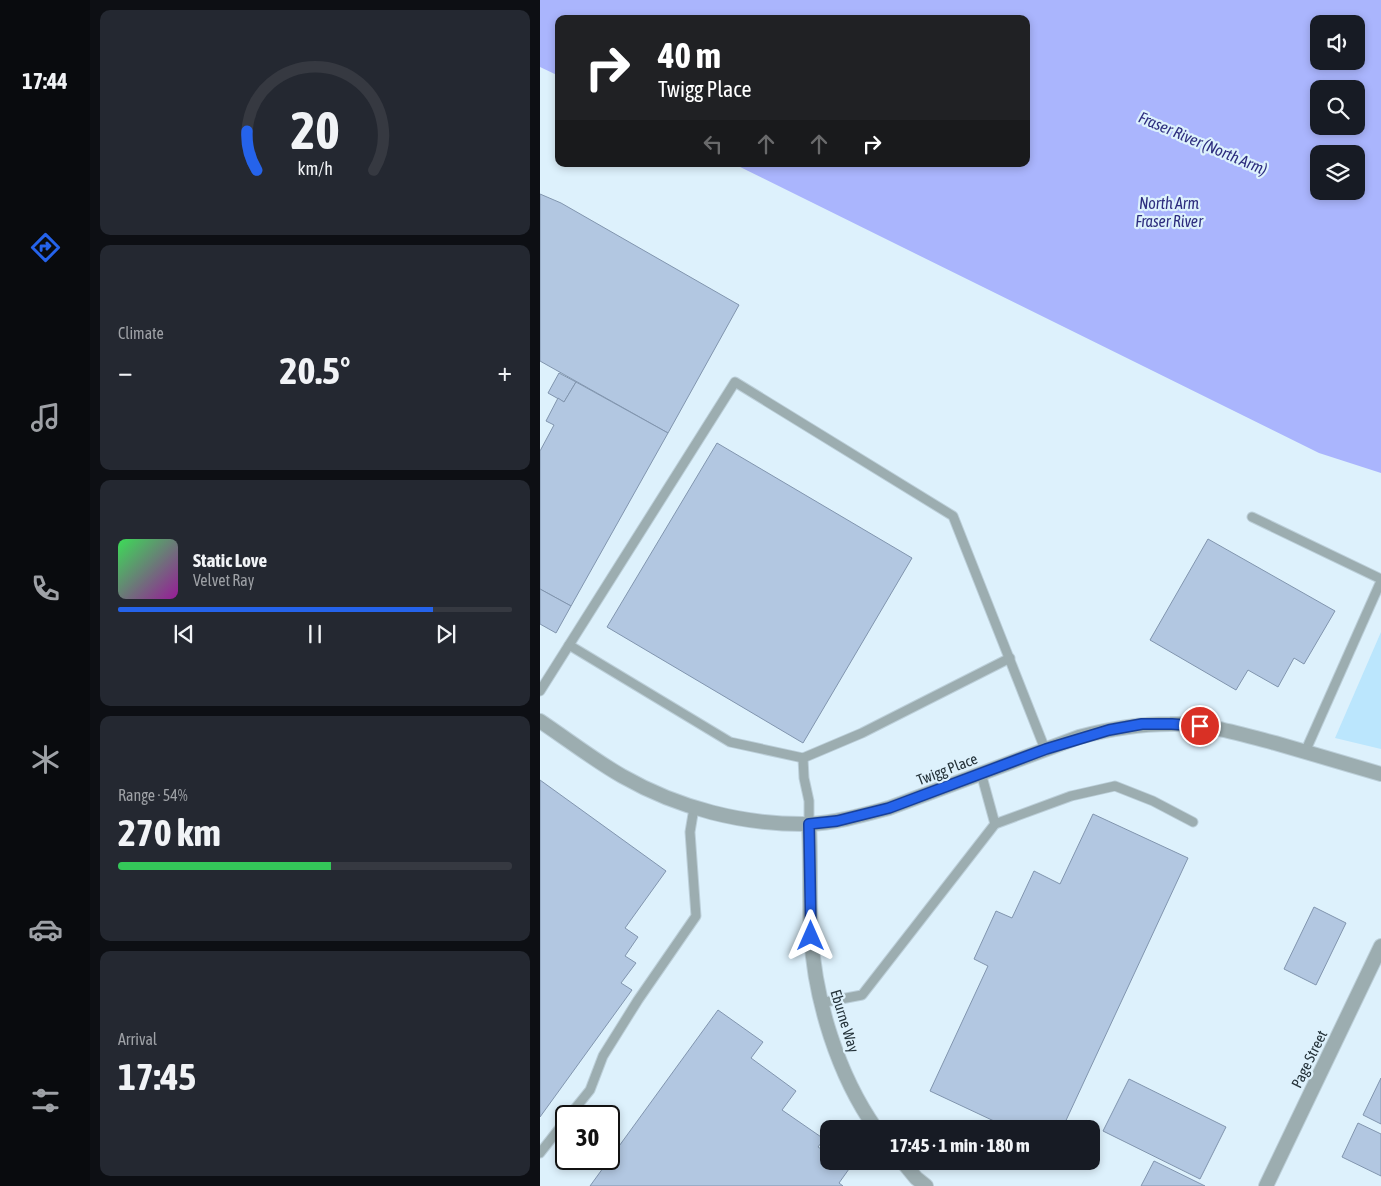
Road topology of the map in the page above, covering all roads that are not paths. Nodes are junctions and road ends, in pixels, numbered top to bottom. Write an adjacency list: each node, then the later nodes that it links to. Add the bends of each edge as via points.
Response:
1 (1252, 517): 2 (lane)
2 (1381, 580): 8 (lane)
3 (569, 645): 4 (lane, via 735,382 953,516); 5 (lane); 9 (lane, via 730,742)
4 (1010, 658): 7 (lane); 9 (lane, via 862,733)
5 (540, 691)
6 (540, 721): 12 (street, Twigg Place, via 621,775)
7 (1046, 749): 8 (street, Twigg Place, via 1109,730 1142,724 1172,724 1248,736); 10 (street, Twigg Place)
8 (1306, 752): 11 (street, Twigg Place)
9 (803, 758): 14 (lane)
10 (981, 773): 14 (street, Twigg Place, via 889,808 837,821); 15 (lane)
11 (1381, 774)
12 (694, 808): 14 (street, Twigg Place, via 776,823); 18 (lane, via 690,832 696,916 638,1000 604,1056 590,1090)
13 (1193, 822): 15 (lane, via 1115,786 1071,796)
14 (809, 824): 17 (street, Eburne Way, via 811,936)
15 (995, 824): 17 (lane, via 862,995)
16 (1381, 946): 24 (street, Page Street)
17 (820, 1004): 19 (street, Eburne Way, via 840,1061)
18 (578, 1105)
19 (870, 1120)
20 (555, 1134): 21 (lane)
21 (540, 1153)
22 (909, 1170): 23 (street)
23 (926, 1186)
24 (1266, 1186)

